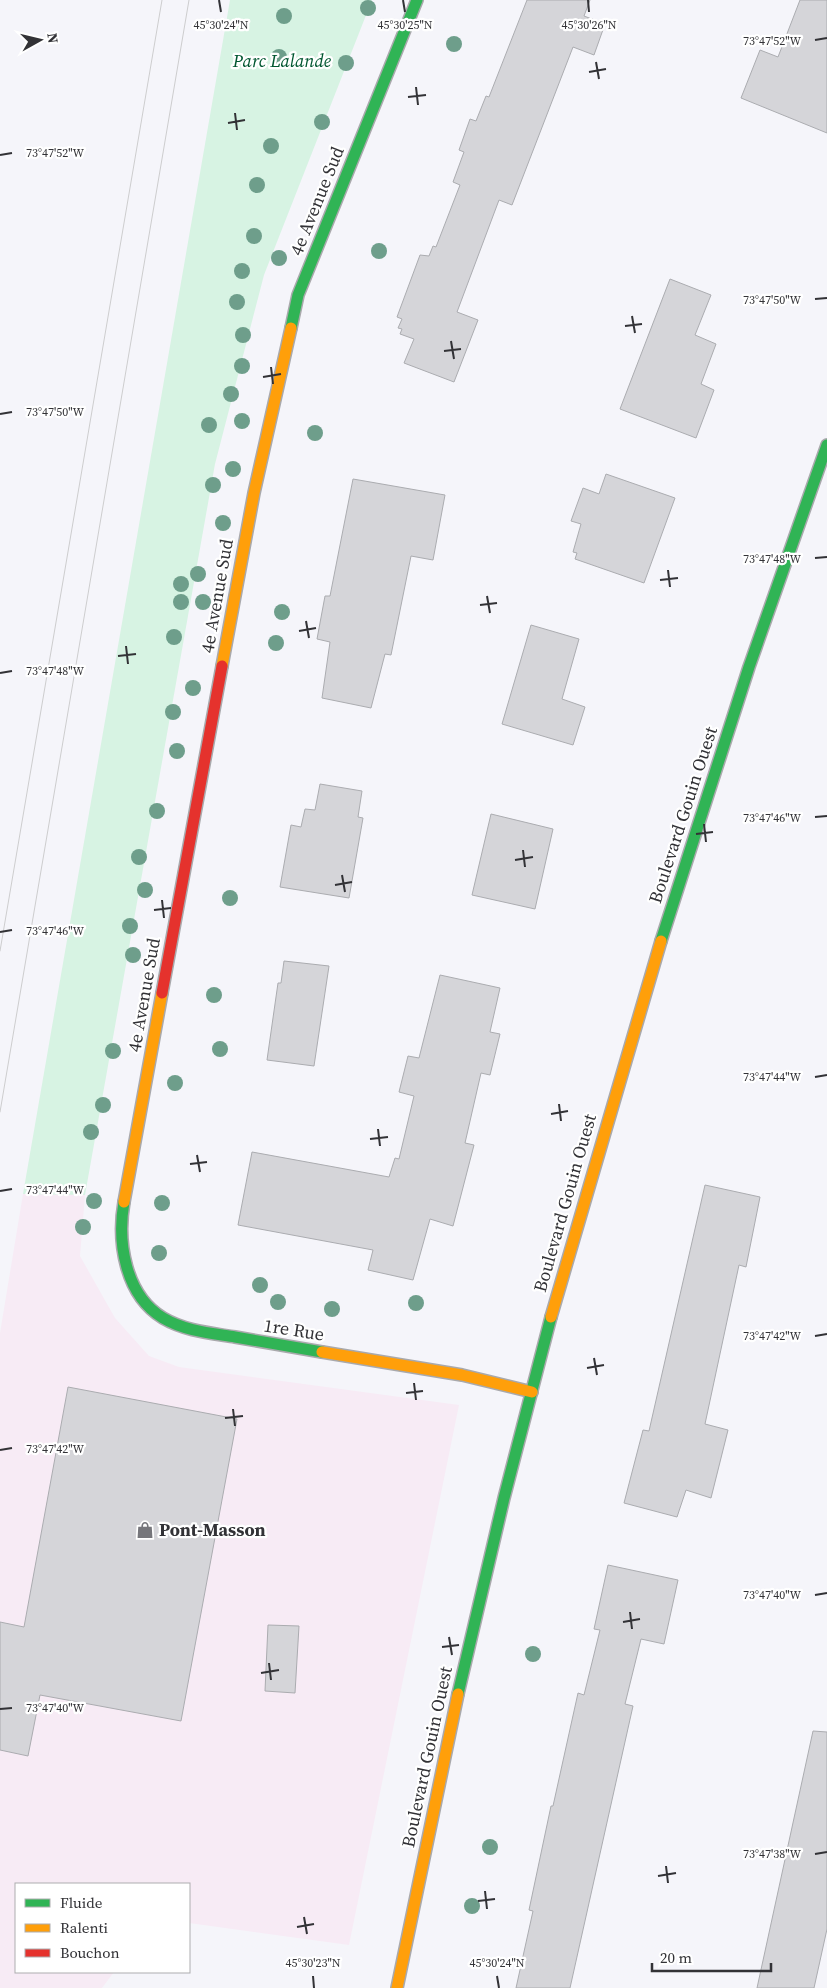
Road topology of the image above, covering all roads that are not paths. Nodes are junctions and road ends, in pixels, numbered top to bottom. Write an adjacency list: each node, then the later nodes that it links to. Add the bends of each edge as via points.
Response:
1 (416, 0): 3 (street, 4e Avenue Sud, via 298,295 254,493)
2 (827, 445): 4 (street, Boulevard Gouin Ouest, via 756,648 668,918 574,1232)
3 (121, 1218): 4 (street, 1re Rue, via 120,1237 129,1276 156,1313 187,1329 462,1375)
4 (532, 1392): 5 (street, Boulevard Gouin Ouest, via 478,1610)
5 (397, 1988)

